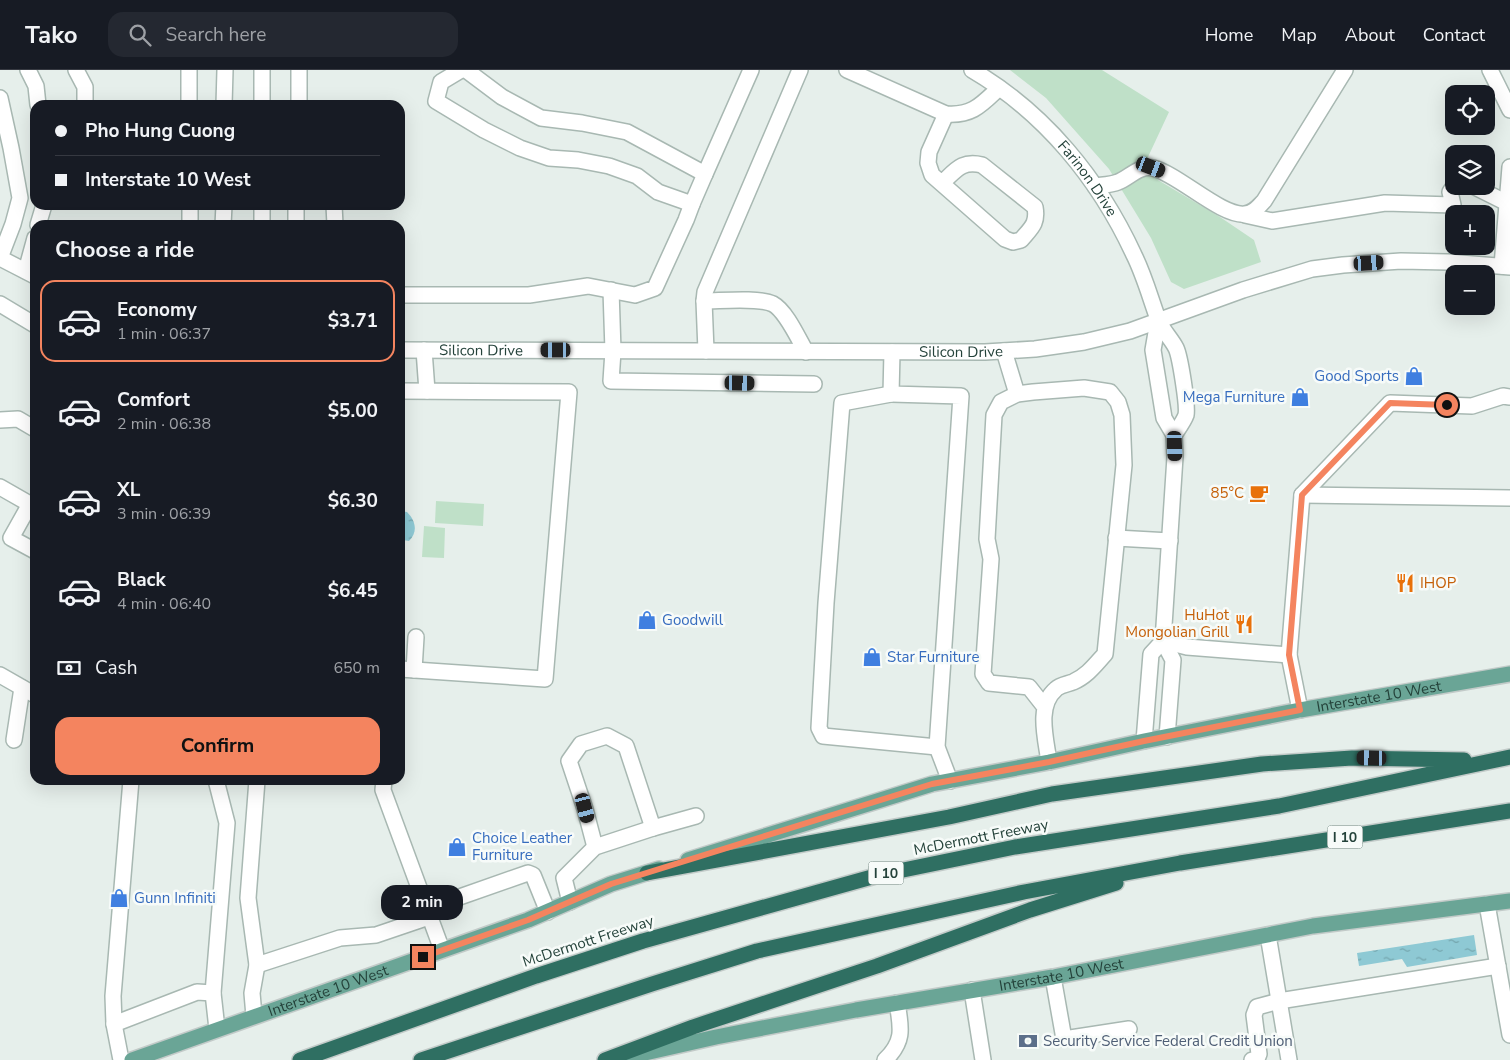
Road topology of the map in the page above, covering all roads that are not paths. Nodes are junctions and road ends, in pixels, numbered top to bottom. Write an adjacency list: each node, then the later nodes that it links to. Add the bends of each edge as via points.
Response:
1 (28, 70): 17 (street, via 36,86)
2 (76, 70): 18 (street, via 85,87)
3 (189, 70): 19 (street)
4 (225, 70): 20 (street)
5 (262, 70): 21 (street)
6 (299, 70): 22 (street)
7 (461, 70): 32 (street, via 441,82 436,101 484,130 549,158 609,166 637,176 658,192)
8 (466, 70): 26 (street, via 502,97 541,118 627,132)
9 (751, 70): 26 (street)
10 (800, 70): 40 (street, via 705,292)
11 (847, 70): 24 (street)
12 (972, 70): 15 (street, Farinon Drive)
13 (1345, 70): 33 (street, via 1264,201 1254,211)
14 (1490, 70): 23 (street)
15 (999, 88): 24 (street, via 982,104 961,115); 28 (street, Farinon Drive, via 1026,108 1058,140)
16 (0, 98): 34 (street, via 20,198)
17 (37, 100)
18 (85, 100)
19 (189, 100)
20 (224, 100)
21 (262, 100)
22 (299, 100)
23 (1510, 110)
24 (946, 114): 27 (street, via 929,152 928,163 932,175)
25 (1510, 167): 31 (street)
26 (705, 174): 32 (street)
27 (942, 184): 27 (street, via 1005,239 1021,240 1035,224 1035,207 982,165 972,162 960,166)
28 (1095, 186): 33 (street, via 1118,182 1151,167 1232,212); 42 (street, Farinon Drive, via 1135,256)
29 (1451, 195): 33 (street, via 1453,205 1385,203 1272,221)
30 (1491, 195): 31 (street)
31 (1507, 203): 36 (street)
32 (692, 204): 38 (street, via 655,288 635,295)
33 (1245, 214)
34 (6, 222): 35 (street)
35 (0, 258): 37 (street)
36 (1506, 266): 42 (street, Silicon Drive, via 1401,261 1312,269)
37 (30, 273)
38 (611, 290): 39 (street, via 588,286 529,295); 47 (street)
39 (405, 295)
40 (704, 301): 48 (street); 49 (street, via 755,300 773,304 784,314)
41 (0, 304): 43 (street)
42 (1158, 321): 46 (street, Silicon Drive, via 1084,342); 59 (street, Farinon Drive, via 1153,350 1164,418); 59 (street, Farinon Drive, via 1177,349 1183,380 1186,414)
43 (30, 322)
44 (405, 350): 45 (street, Silicon Drive)
45 (424, 350): 47 (street, Silicon Drive); 53 (street)
46 (1004, 350): 50 (street, Silicon Drive); 55 (street)
47 (613, 351): 48 (street, Silicon Drive); 51 (street, via 611,381)
48 (706, 351): 49 (street, Silicon Drive)
49 (806, 352): 50 (street, Silicon Drive)
50 (892, 352): 54 (street)
51 (814, 384)
52 (405, 391): 53 (street)
53 (427, 391): 71 (street, via 569,392 546,679)
54 (892, 394): 82 (street, via 961,396); 82 (street, via 842,403 818,728 823,736)
55 (1017, 394): 65 (street, via 1084,388 1110,392 1118,402 1122,415 1124,465); 74 (street, via 1000,402 994,416 987,540 991,559 983,674 989,683)
56 (1510, 397): 61 (street, via 1503,396 1472,406 1390,403)
57 (0, 420): 58 (street, via 18,419)
58 (30, 426)
59 (1174, 435): 66 (street, Farinon Drive)
60 (0, 487): 63 (street)
61 (1302, 495): 62 (street); 70 (street)
62 (1510, 498)
63 (30, 504)
64 (30, 508): 67 (street, via 11,538)
65 (1116, 538): 66 (street); 75 (street, via 1105,654 1089,673)
66 (1170, 541): 69 (street, Farinon Drive)
67 (30, 548)
68 (416, 637): 71 (street)
69 (1163, 641): 70 (street, via 1187,647); 79 (street, Farinon Drive, via 1173,660); 81 (street, Farinon Drive, via 1151,654)
70 (1289, 655): 78 (street)
71 (407, 669)
72 (1510, 674): 78 (main road, Interstate 10 West)
73 (0, 675): 76 (street)
74 (1029, 687): 75 (street); 77 (street)
75 (1056, 688): 77 (street)
76 (29, 692): 80 (street)
77 (1044, 706): 85 (street)
78 (1300, 710): 79 (main road, Interstate 10 West)
79 (1167, 737): 81 (main road, Interstate 10 West)
80 (14, 740)
81 (1144, 741): 85 (main road, Interstate 10 West)
82 (937, 747): 86 (street)
83 (1510, 757): 84 (highway, McDermott Freeway / I 10)
84 (1490, 760): 96 (highway, via 1352,758 1262,764 1052,794 949,817); 120 (highway, McDermott Freeway / I 10, via 1279,806 1015,848 879,875 643,941)
85 (1049, 762): 86 (main road, Interstate 10 West)
86 (950, 780): 96 (main road, Interstate 10 West)
87 (131, 785): 113 (street, via 113,996)
88 (217, 785): 109 (street, via 227,823)
89 (257, 785): 105 (street, via 248,898)
90 (384, 785): 102 (street)
91 (1510, 811): 95 (highway, I 10)
92 (696, 816): 93 (street)
93 (653, 828): 94 (street); 94 (street, via 626,746 607,736 581,744 569,761)
94 (595, 847): 99 (street, via 564,878)
95 (1180, 863): 121 (highway, I 10, via 1024,892 757,951); 122 (highway, via 1030,910)
96 (647, 873): 99 (main road, Interstate 10 West)
97 (451, 900): 101 (street, via 528,873 533,875)
98 (1510, 901): 100 (main road, Interstate 10 West)
99 (570, 902): 101 (main road, Interstate 10 West)
100 (1487, 904): 103 (main road, Interstate 10 West, via 1313,926); 106 (street)
101 (548, 912): 104 (main road, Interstate 10 West)
102 (429, 916): 104 (street); 105 (street, via 376,935 340,938)
103 (1268, 935): 107 (main road, Interstate 10 West); 110 (street)
104 (442, 950): 112 (main road, Interstate 10 West)
105 (257, 966): 112 (street, via 252,994)
106 (1498, 966): 110 (street); 116 (street)
107 (1053, 977): 108 (main road, Interstate 10 West); 115 (street, via 1064,1039)
108 (972, 990): 111 (main road, Interstate 10 West); 125 (street)
109 (213, 993): 113 (street, via 197,992); 114 (street)
110 (1279, 1001): 126 (street, via 1257,1007 1254,1015 1259,1054); 127 (street)
111 (897, 1003): 117 (main road, Interstate 10 West); 124 (street, via 901,1030 899,1042)
112 (254, 1016): 114 (main road, Interstate 10 West)
113 (114, 1024): 118 (street)
114 (217, 1029): 119 (main road, Interstate 10 West)
115 (1130, 1029)
116 (1510, 1035)
117 (661, 1055): 123 (main road, Interstate 10 West)
118 (121, 1060)
119 (132, 1060)
120 (300, 1060)
121 (421, 1060)
122 (605, 1060)
123 (615, 1060)
124 (885, 1060)
125 (983, 1060)
126 (1252, 1060)
127 (1289, 1060)

